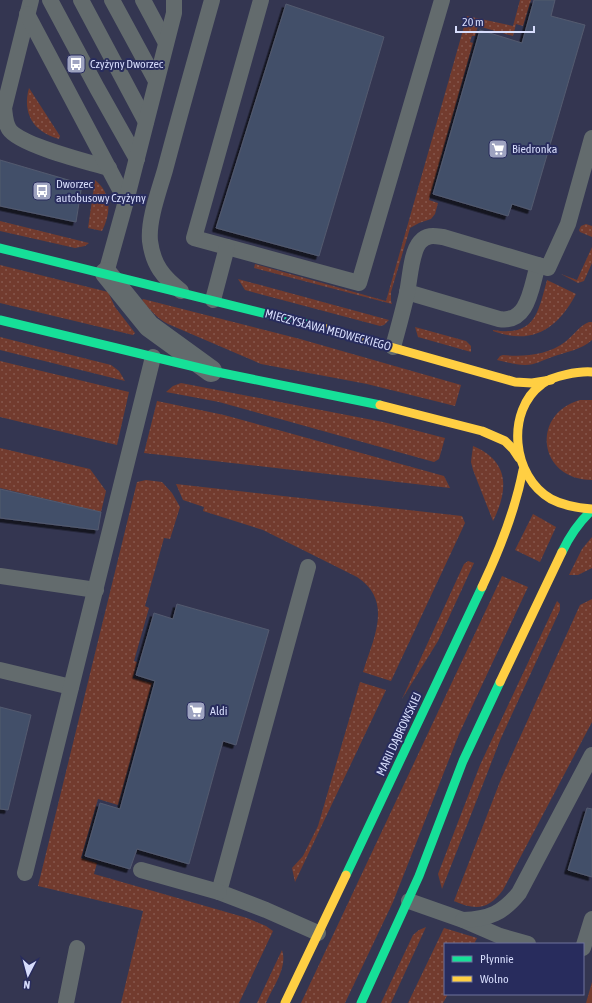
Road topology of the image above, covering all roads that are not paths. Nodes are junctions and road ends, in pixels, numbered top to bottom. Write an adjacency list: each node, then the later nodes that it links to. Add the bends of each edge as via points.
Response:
1 (50, 0): 14 (lane)
2 (81, 0): 12 (lane)
3 (112, 0): 11 (lane)
4 (143, 0): 10 (lane)
5 (174, 0): 10 (lane, via 174,13)
6 (212, 0): 21 (lane, via 150,230 152,251 158,268 171,284)
7 (261, 0): 17 (lane, via 194,238)
8 (442, 0): 17 (lane, via 359,283)
9 (29, 7): 15 (lane); 15 (lane, via 4,108 8,129 18,138 32,144)
10 (166, 43): 11 (lane)
11 (156, 81): 12 (lane)
12 (146, 122): 14 (lane)
13 (592, 138): 19 (lane, via 568,224 548,268)
14 (137, 159): 16 (lane)
15 (109, 168): 16 (lane)
16 (126, 201): 20 (lane)
17 (227, 247): 23 (lane)
18 (0, 248): 20 (street, MIECZYSŁAWA MEDWECKIEGO)
19 (538, 265): 22 (lane, via 524,308 511,319 499,319); 22 (lane, via 433,235 419,242)
20 (106, 273): 21 (street, MIECZYSŁAWA MEDWECKIEGO); 28 (street, via 149,326)
21 (182, 292): 23 (street, MIECZYSŁAWA MEDWECKIEGO)
22 (407, 292): 25 (lane)
23 (213, 300): 25 (street, MIECZYSŁAWA MEDWECKIEGO)
24 (0, 320): 26 (street)
25 (393, 347): 29 (street, MIECZYSŁAWA MEDWECKIEGO, via 515,382)
26 (153, 357): 28 (street); 35 (lane)
27 (590, 370): 29 (street, MIECZYSŁAWA MEDWECKIEGO)
28 (212, 371): 30 (street, via 355,398 462,425 499,438 510,446)
29 (550, 380): 30 (street, via 536,390 522,415 518,428)
30 (519, 458): 31 (street)
31 (523, 470): 32 (street, via 530,481 553,501 572,508); 45 (street, MARII DĄBROWSKIEJ, via 518,496 496,557)
32 (592, 510): 42 (street, via 571,533 550,575 463,761)
33 (308, 567): 41 (lane)
34 (0, 576): 35 (lane)
35 (96, 590): 37 (lane)
36 (0, 670): 37 (lane)
37 (71, 686): 40 (lane)
38 (592, 755): 44 (lane, via 512,902 490,917)
39 (141, 870): 41 (lane)
40 (25, 873)
41 (219, 892): 45 (lane)
42 (409, 901): 44 (lane); 51 (street)
43 (592, 919): 47 (lane)
44 (463, 920): 46 (lane, via 500,936)
45 (318, 933): 50 (street, MARII DĄBROWSKIEJ)
46 (524, 943)
47 (584, 945)
48 (77, 948): 49 (lane)
49 (66, 1003)
50 (285, 1003)
51 (362, 1003)

